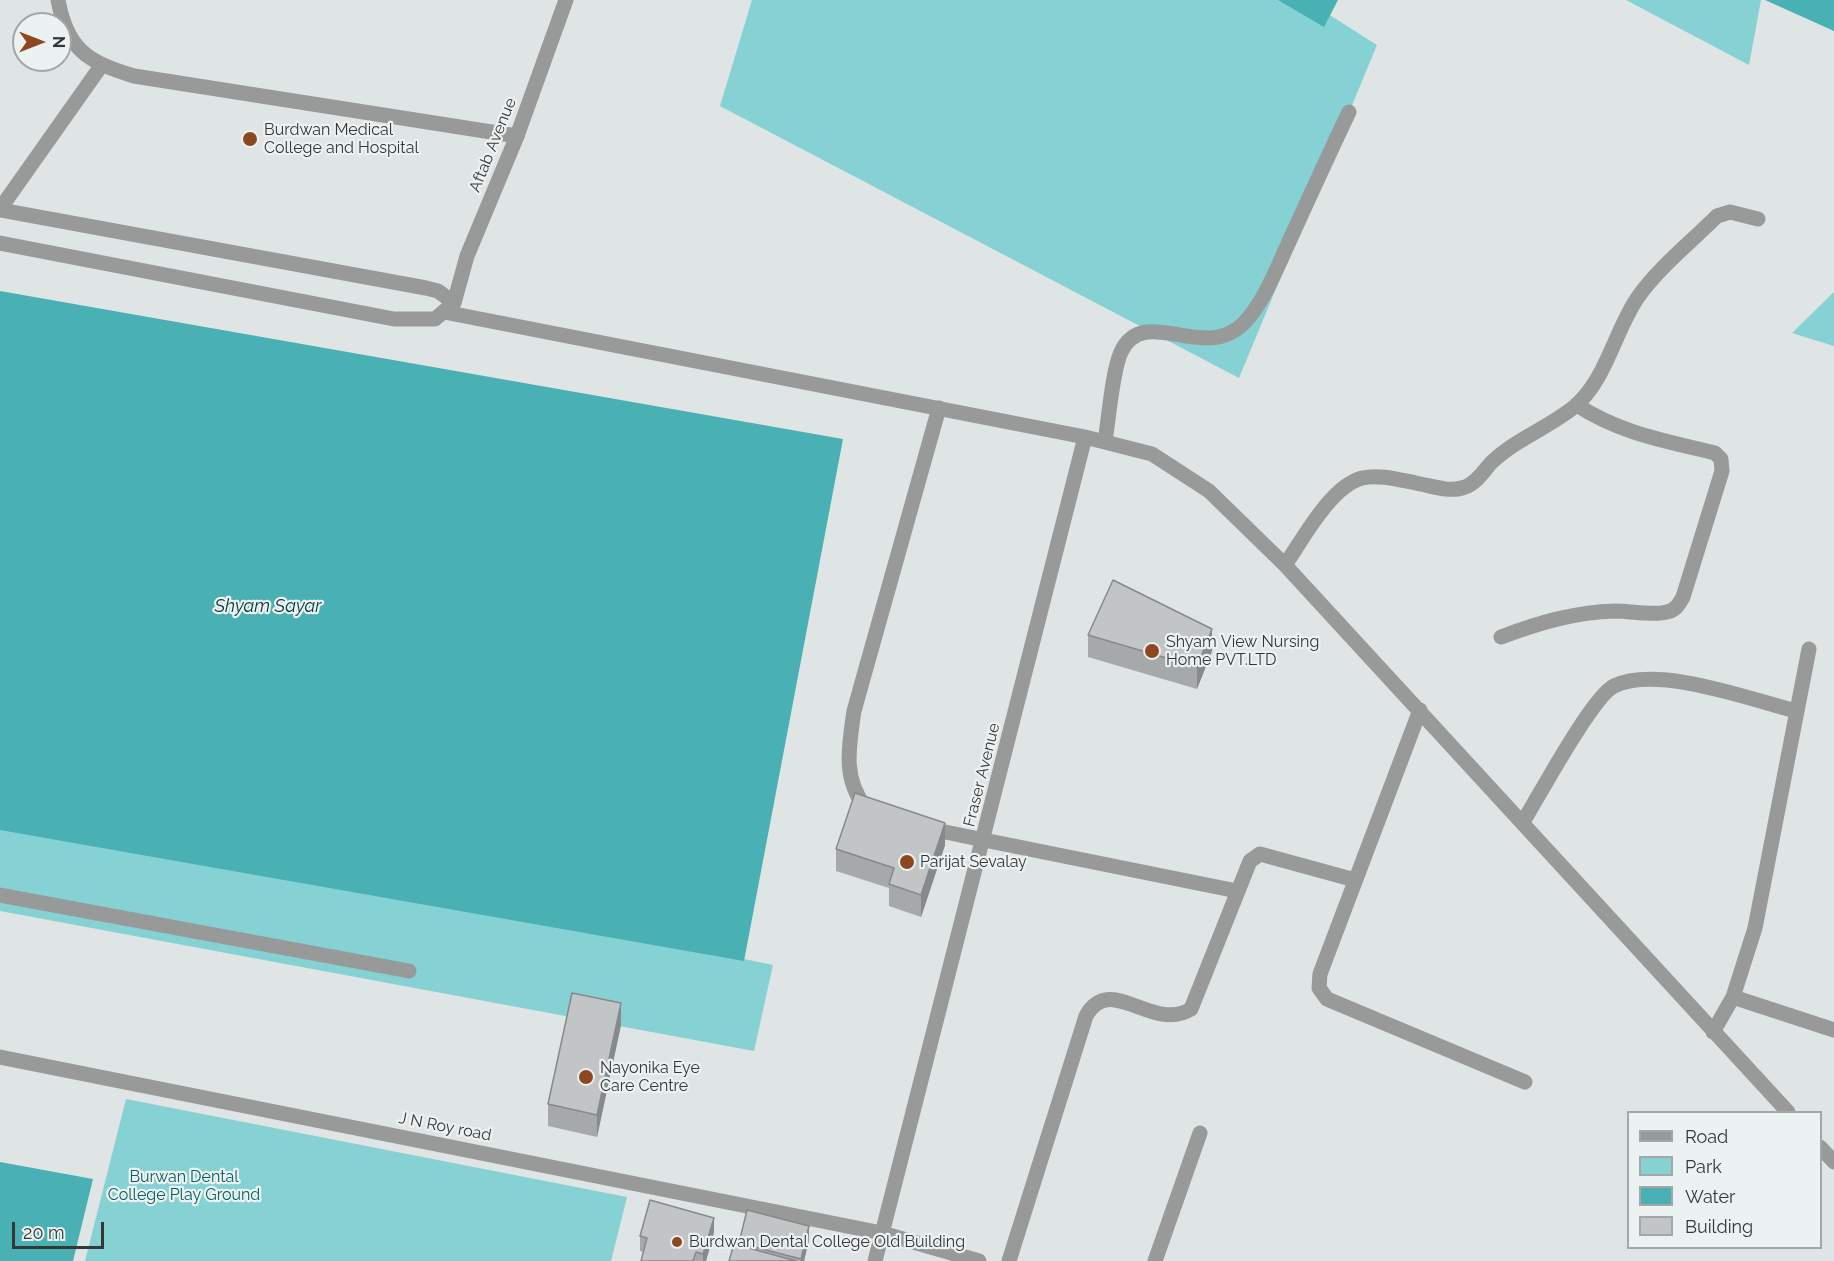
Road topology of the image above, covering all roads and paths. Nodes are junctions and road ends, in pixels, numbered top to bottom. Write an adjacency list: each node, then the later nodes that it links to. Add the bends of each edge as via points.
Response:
1 (58, 0): 3 (street, via 62,22 76,46)
2 (566, 0): 5 (street, Aftab Avenue)
3 (101, 66): 5 (street, via 146,77); 6 (street)
4 (1349, 112): 13 (street, via 1279,263 1243,324 1222,337 1198,340 1149,331 1128,340 1120,354)
5 (517, 136): 9 (street, Aftab Avenue, via 466,256)
6 (0, 210): 9 (street, via 426,288 438,291)
7 (1758, 219): 10 (street, via 1730,212 1717,216 1675,257 1639,296 1597,377)
8 (0, 243): 9 (street, via 394,319 435,319)
9 (449, 308): 11 (street)
10 (1577, 405): 14 (street, via 1516,442 1466,487 1448,489 1390,478 1363,478 1345,486); 15 (street, via 1632,433 1715,453 1721,459 1722,471 1683,597 1668,612 1614,611 1573,616)
11 (939, 408): 12 (street); 19 (street, via 854,711 848,750 850,783 865,808)
12 (1085, 437): 13 (street); 22 (street, Fraser Avenue)
13 (1105, 441): 14 (street, via 1152,454 1209,491)
14 (1284, 564): 17 (street)
15 (1501, 637)
16 (1809, 649): 18 (street)
17 (1420, 710): 20 (street); 23 (street)
18 (1796, 711): 20 (street, via 1670,679 1639,678 1612,687 1594,706); 27 (street, via 1755,928)
19 (883, 816)
20 (1523, 822): 29 (street)
21 (911, 825): 22 (street)
22 (984, 840): 24 (street); 36 (street, Fraser Avenue)
23 (1355, 880): 24 (street, via 1260,854 1250,861); 31 (street, via 1320,974 1319,988 1327,999)
24 (1237, 891): 39 (street, via 1191,1009 1181,1015 1164,1016 1116,1000 1102,999 1092,1004)
25 (0, 895): 26 (street)
26 (409, 971)
27 (1733, 997): 28 (street); 29 (street)
28 (1834, 1030)
29 (1713, 1032): 32 (street)
30 (0, 1057): 36 (street, J N Roy road)
31 (1525, 1082)
32 (1786, 1111)
33 (1200, 1133): 40 (street)
34 (1822, 1148): 35 (street)
35 (1834, 1162)
36 (882, 1233): 37 (street, Fraser Avenue); 38 (street, J N Roy road)
37 (875, 1261)
38 (979, 1261)
39 (1009, 1261)
40 (1155, 1261)

